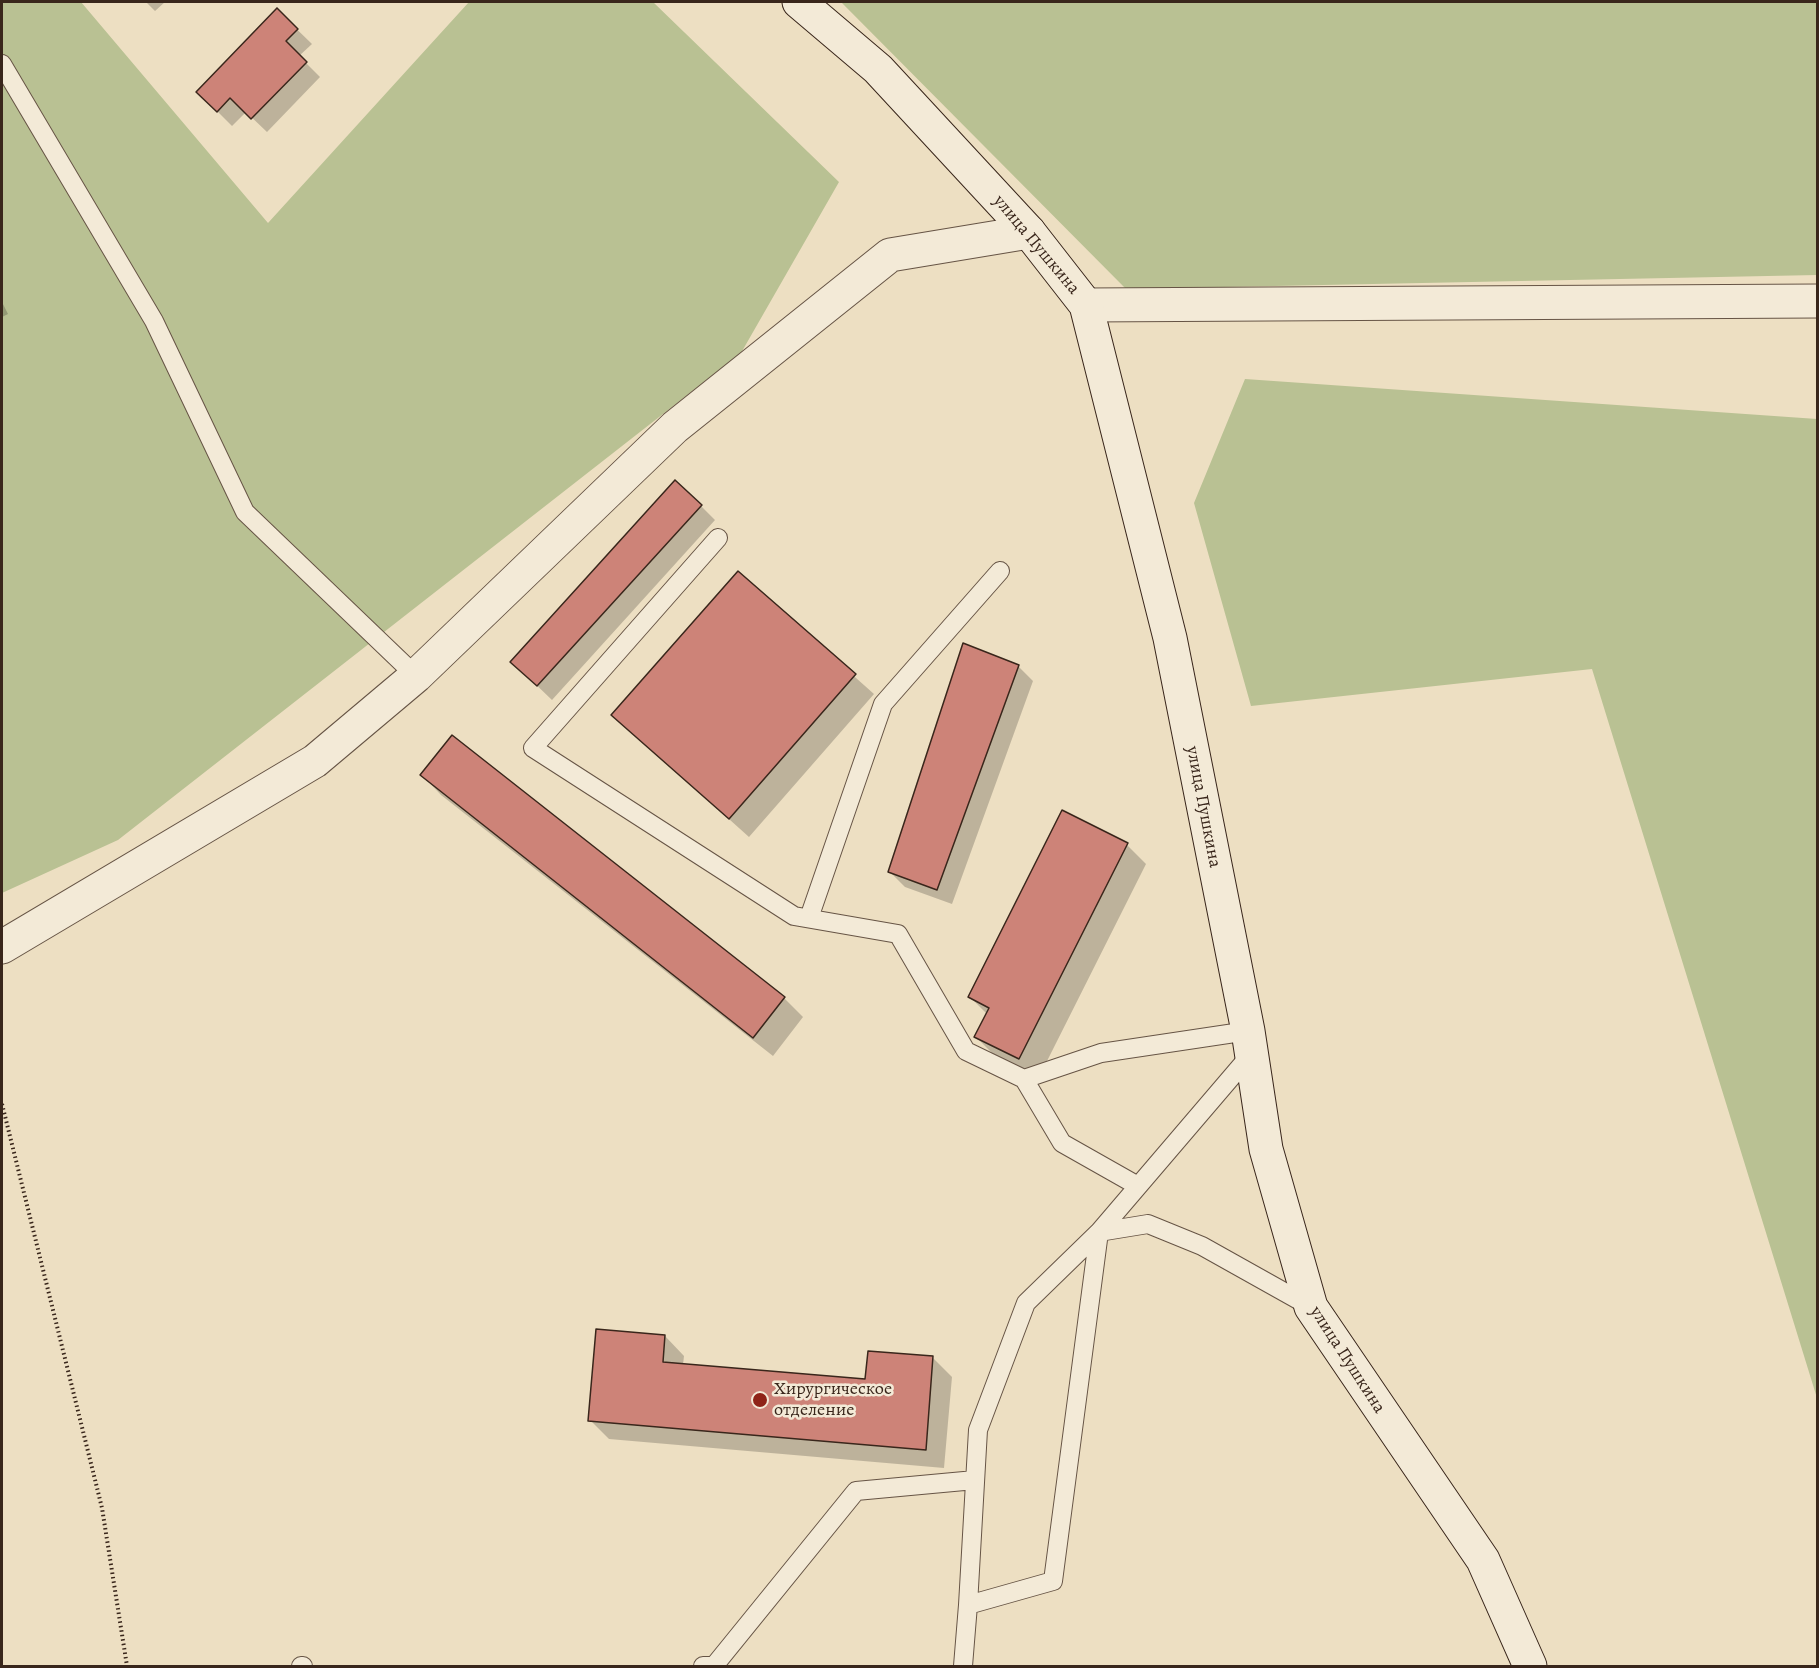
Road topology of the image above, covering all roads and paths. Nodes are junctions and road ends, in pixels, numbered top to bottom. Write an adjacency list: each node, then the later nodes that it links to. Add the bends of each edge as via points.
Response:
1 (799, 2): 3 (street, улица Пушкина, via 878,69)
2 (2, 64): 8 (lane, via 154,321 244,512)
3 (1029, 231): 5 (street, улица Пушкина); 8 (street, via 890,255 675,428)
4 (1818, 301): 5 (street)
5 (1086, 305): 11 (street, улица Пушкина, via 1170,638)
6 (718, 538): 9 (lane, via 533,748 794,916)
7 (1000, 571): 9 (lane, via 883,704)
8 (416, 676): 10 (street, via 315,761)
9 (809, 918): 12 (lane, via 898,934 966,1051)
10 (2, 947)
11 (1250, 1042): 12 (lane, via 1101,1053); 14 (lane); 16 (street, улица Пушкина, via 1266,1149)
12 (1024, 1079): 14 (lane, via 1062,1143)
13 (2, 1104): 19 (path, via 102,1508)
14 (1138, 1186): 15 (lane)
15 (1099, 1232): 16 (lane, via 1148,1224 1202,1246); 17 (lane, via 1026,1304 978,1430); 18 (lane, via 1053,1581)
16 (1311, 1307): 22 (street, улица Пушкина, via 1483,1560)
17 (975, 1480): 18 (lane); 20 (lane, via 856,1491 714,1666)
18 (968, 1605): 21 (lane)
19 (127, 1666)
20 (703, 1666)
21 (963, 1666)
22 (1530, 1666)

